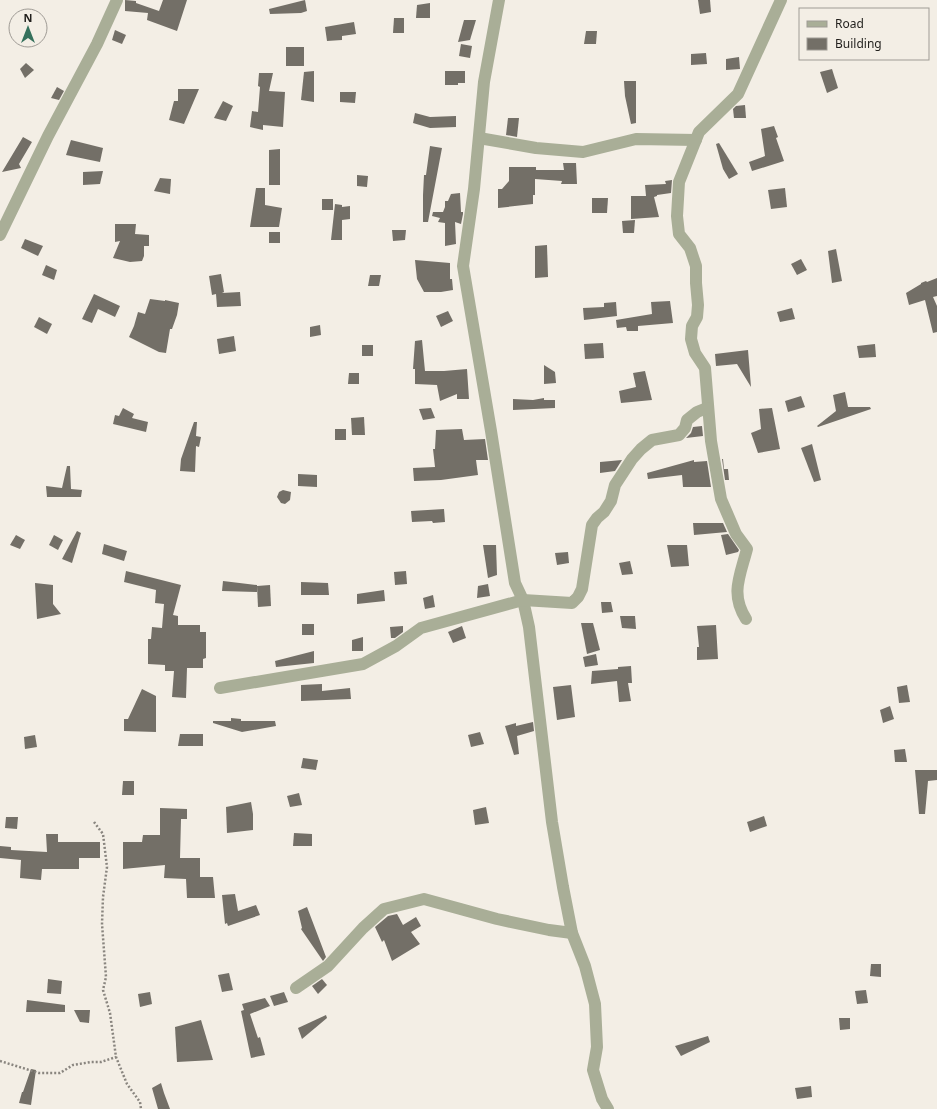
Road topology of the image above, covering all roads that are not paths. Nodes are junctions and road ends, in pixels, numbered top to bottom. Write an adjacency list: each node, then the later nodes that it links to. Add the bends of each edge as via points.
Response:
1 (117, 0): 6 (street)
2 (499, 0): 4 (street, via 484,82)
3 (781, 0): 5 (street, via 738,94 699,132)
4 (479, 138): 5 (street, via 536,148 583,152 636,139); 8 (street, via 463,266 515,583)
5 (696, 140): 7 (street, via 679,182 678,216 679,234 690,248 696,266 698,305 691,339 695,353 705,368)
6 (0, 235)
7 (708, 408): 8 (street, via 687,420 679,435 652,440 632,459 615,485 604,512 592,525 582,589 578,598 572,603); 9 (street, via 721,499 736,534 747,549 736,598)
8 (523, 600): 10 (street, via 422,628 363,664); 11 (street, via 529,627 552,822)
9 (746, 619)
10 (220, 688)
11 (572, 933): 12 (street, via 497,919 424,899 384,909 328,966); 13 (street, via 586,966 595,1004 596,1047 593,1070 602,1099)
12 (296, 988)
13 (608, 1109)

